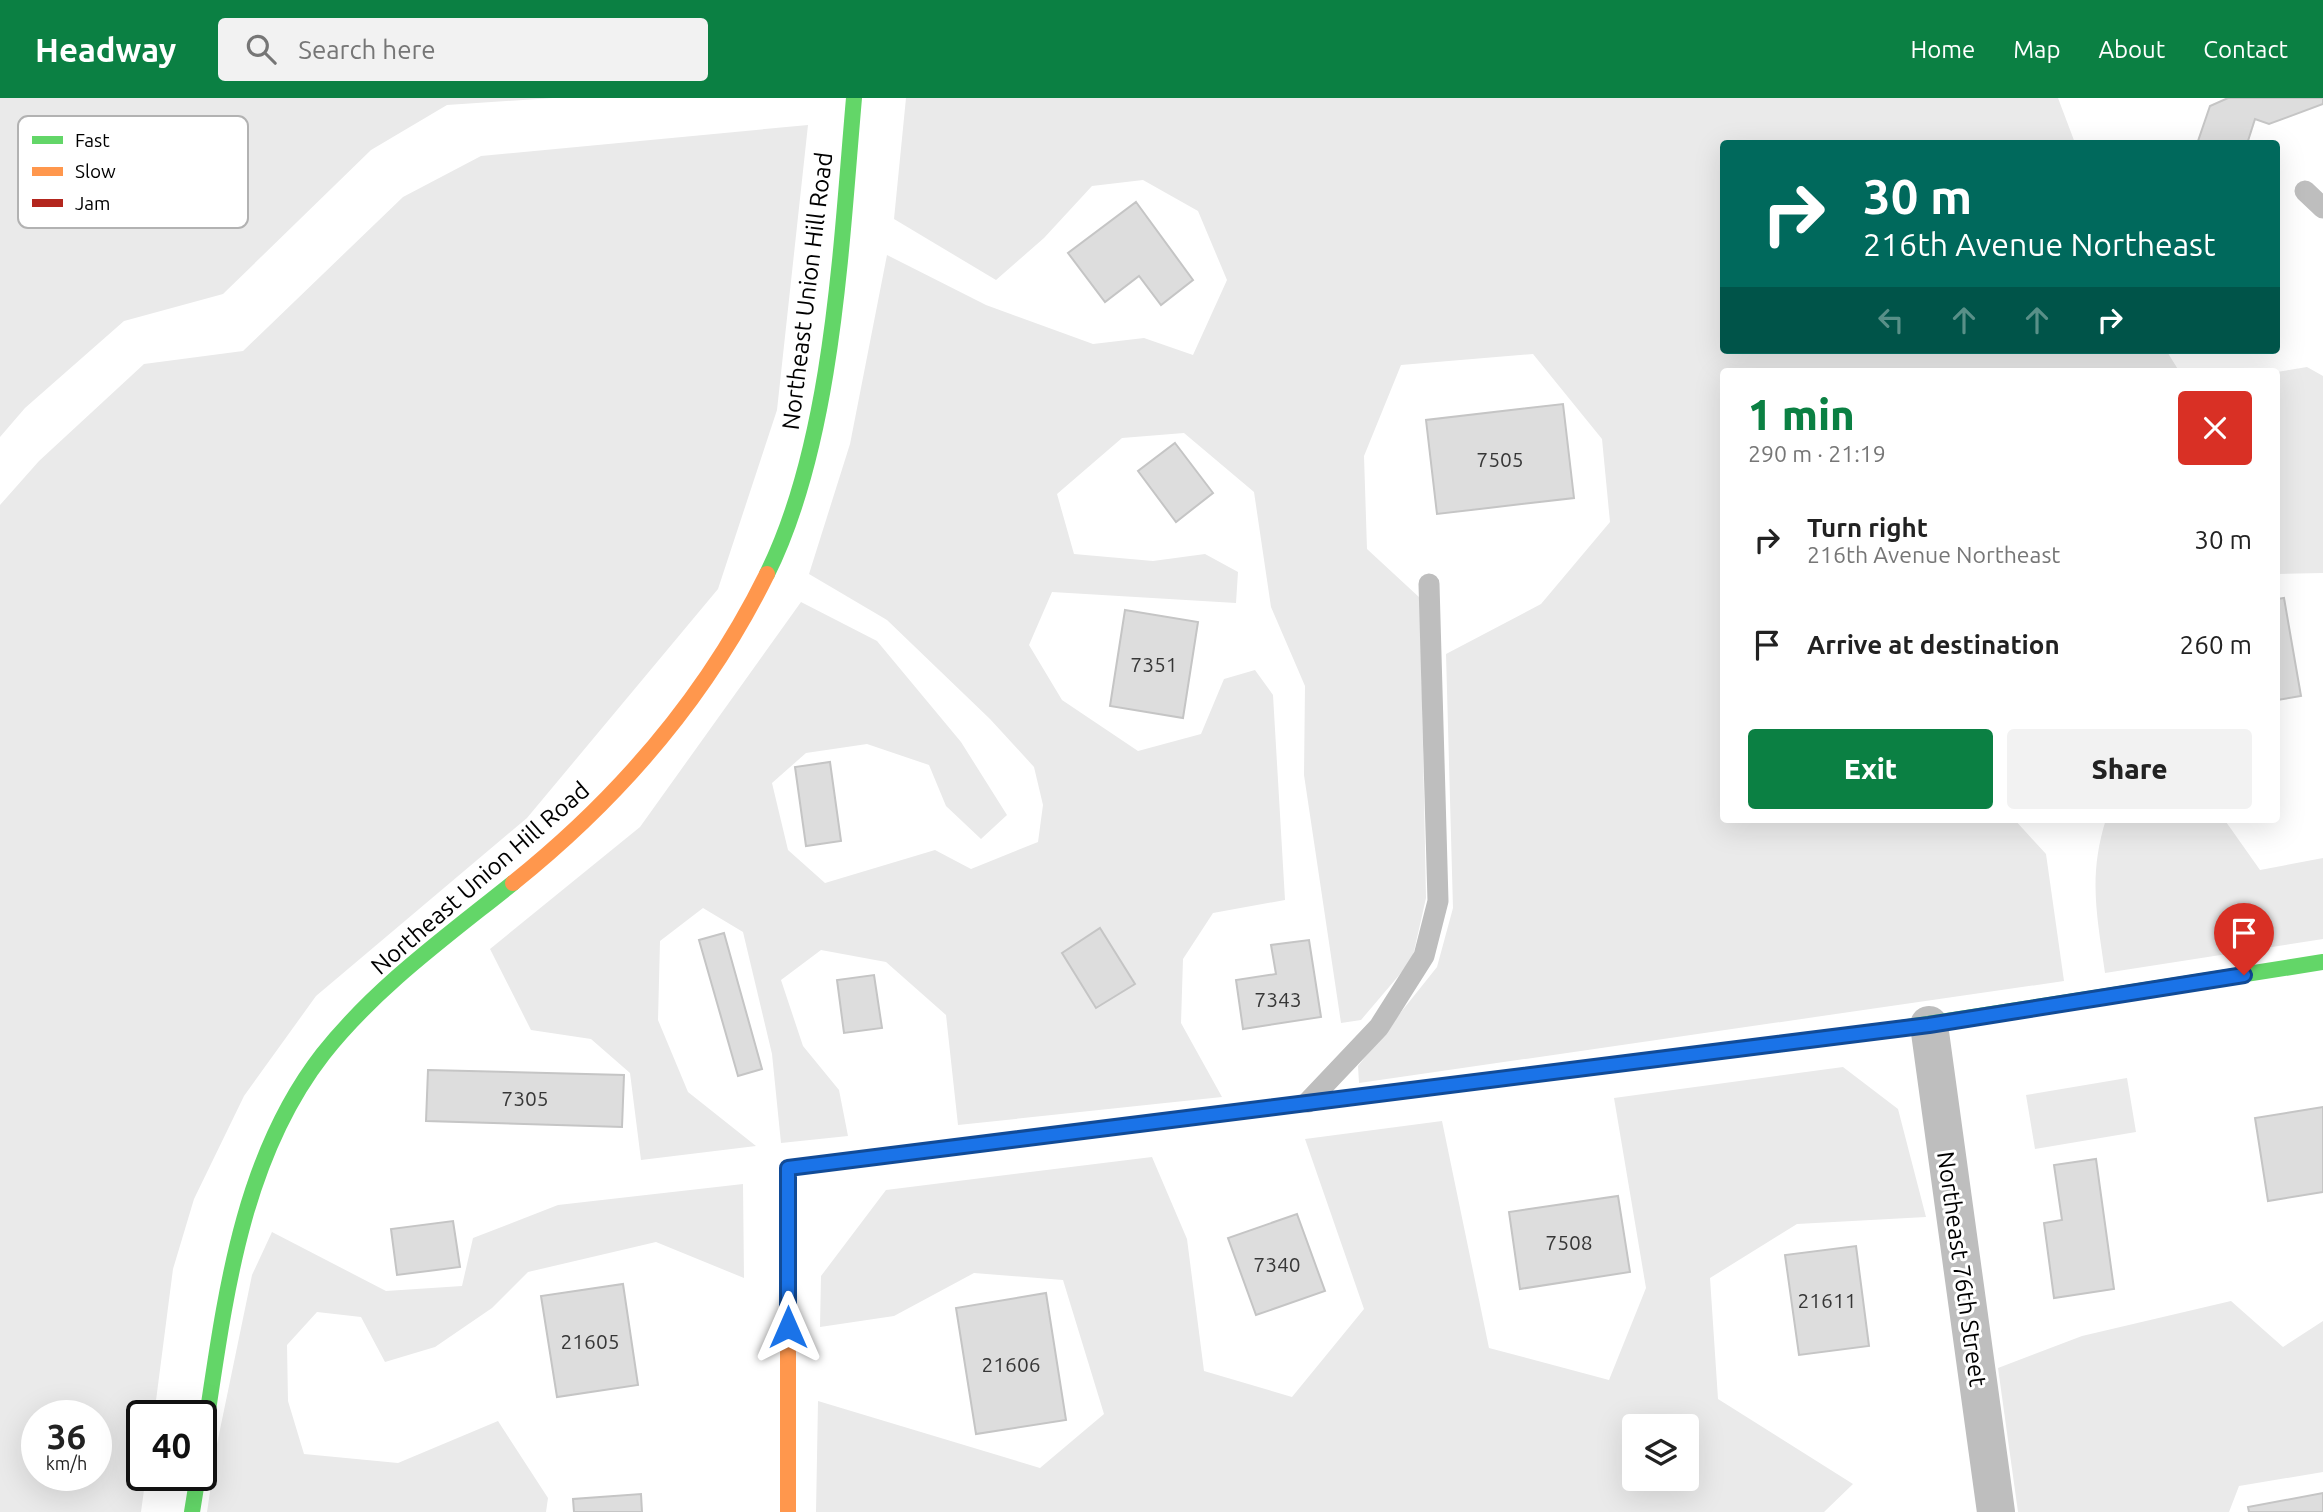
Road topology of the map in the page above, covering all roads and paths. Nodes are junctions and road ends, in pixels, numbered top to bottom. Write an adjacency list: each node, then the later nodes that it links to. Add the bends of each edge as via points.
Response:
1 (853, 98): 8 (street, Northeast Union Hill Road, via 838,269 813,434 781,544 725,650 665,737 568,838 340,1031 295,1094 263,1160 234,1264)
2 (2305, 191): 3 (lane)
3 (2323, 208)
4 (1429, 584): 7 (lane, via 1438,901 1424,956 1379,1027)
5 (2323, 962): 6 (street)
6 (1929, 1025): 7 (street); 12 (street, Northeast 76th Street)
7 (1306, 1104): 11 (street, via 788,1168)
8 (211, 1400)
9 (195, 1491): 10 (street)
10 (192, 1512)
11 (788, 1512)
12 (1996, 1512)

